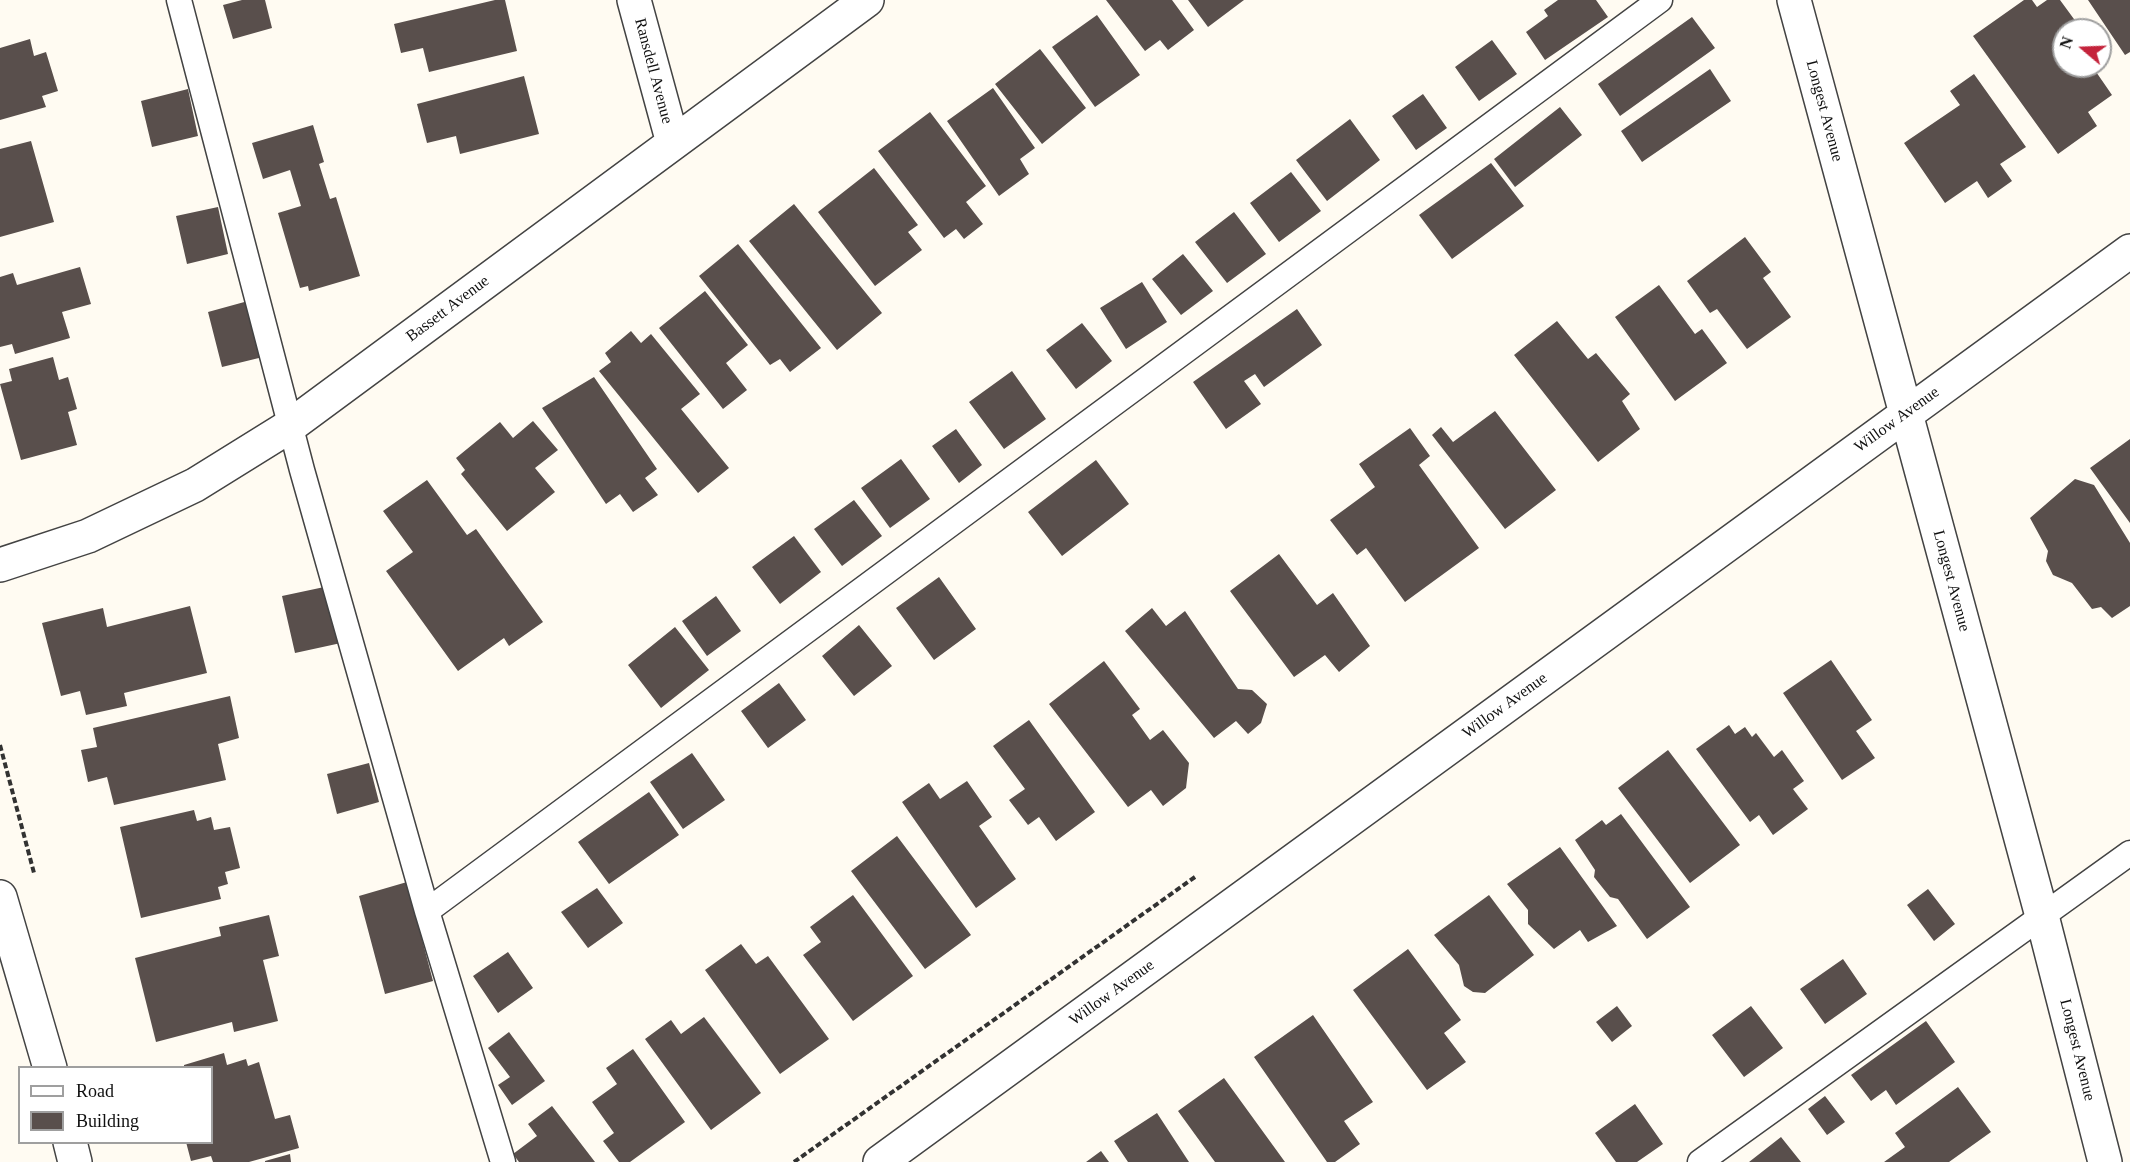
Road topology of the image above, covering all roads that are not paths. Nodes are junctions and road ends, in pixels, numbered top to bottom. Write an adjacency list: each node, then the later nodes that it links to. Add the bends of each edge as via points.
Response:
1 (179, 0): 9 (lane)
2 (634, 0): 6 (street, Ransdell Avenue)
3 (867, 0): 6 (street, Bassett Avenue)
4 (1660, 0): 13 (lane)
5 (1794, 0): 8 (street, Longest Avenue)
6 (673, 143): 9 (street, Bassett Avenue)
7 (2130, 251): 8 (street, Willow Avenue)
8 (1906, 414): 14 (street, Longest Avenue); 19 (street, Willow Avenue)
9 (290, 426): 10 (street, Bassett Avenue, via 195,485 88,536); 13 (lane)
10 (0, 565)
11 (2130, 853): 14 (lane)
12 (0, 897): 15 (street)
13 (427, 911): 18 (lane)
14 (2042, 916): 20 (lane); 21 (street, Longest Avenue)
15 (49, 1066)
16 (70, 1144): 17 (street)
17 (75, 1162)
18 (503, 1162)
19 (880, 1162)
20 (1700, 1162)
21 (2105, 1162)

